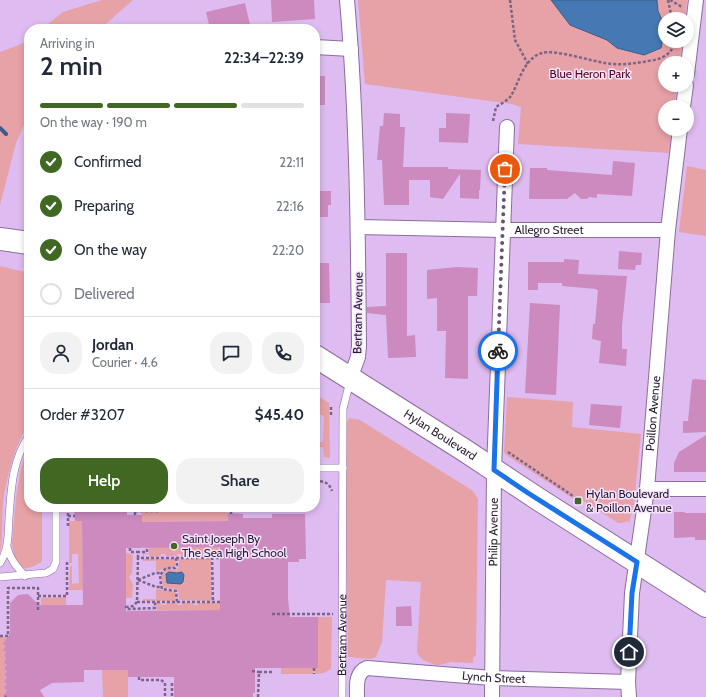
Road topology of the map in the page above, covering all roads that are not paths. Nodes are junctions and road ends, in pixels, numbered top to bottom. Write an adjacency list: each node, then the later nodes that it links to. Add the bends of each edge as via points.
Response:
1 (347, 0): 4 (street, Bertram Avenue)
2 (696, 0): 5 (street)
3 (320, 47): 4 (street)
4 (351, 49): 8 (street, Bertram Avenue)
5 (689, 56)
6 (507, 127): 9 (street, Philip Avenue)
7 (679, 136): 10 (street, Poillon Avenue)
8 (358, 227): 9 (street, Allegro Street); 14 (street, Bertram Avenue, via 359,351)
9 (503, 230): 10 (street, Allegro Street); 18 (street, Philip Avenue)
10 (668, 230): 19 (street, Poillon Avenue)
11 (0, 239): 12 (main road)
12 (24, 242)
13 (320, 359): 14 (main road, Hylan Boulevard)
14 (350, 379): 17 (lane, Bertram Avenue, via 343,409); 18 (main road, Hylan Boulevard)
15 (24, 443): 22 (lane, via 15,467 11,489)
16 (320, 468): 17 (lane)
17 (343, 468): 31 (lane, Bertram Avenue)
18 (494, 470): 23 (main road, Hylan Boulevard); 29 (street, Philip Avenue)
19 (647, 488): 20 (street); 23 (street, Poillon Avenue)
20 (706, 488)
21 (56, 512): 25 (lane, via 55,565 46,573)
22 (7, 546): 24 (lane); 25 (lane, via 13,562)
23 (637, 562): 27 (main road, Hylan Boulevard); 30 (street, Poillon Avenue, via 632,593)
24 (0, 563)
25 (25, 576): 26 (lane)
26 (0, 577)
27 (706, 606)
28 (360, 672): 29 (street, Lynch Street, via 367,668); 32 (street, Bertram Avenue, via 356,683)
29 (492, 678): 30 (street, Lynch Street); 33 (street, Philip Avenue)
30 (628, 682): 34 (street, Poillon Avenue)
31 (342, 697)
32 (357, 697)
33 (492, 697)
34 (629, 697)

